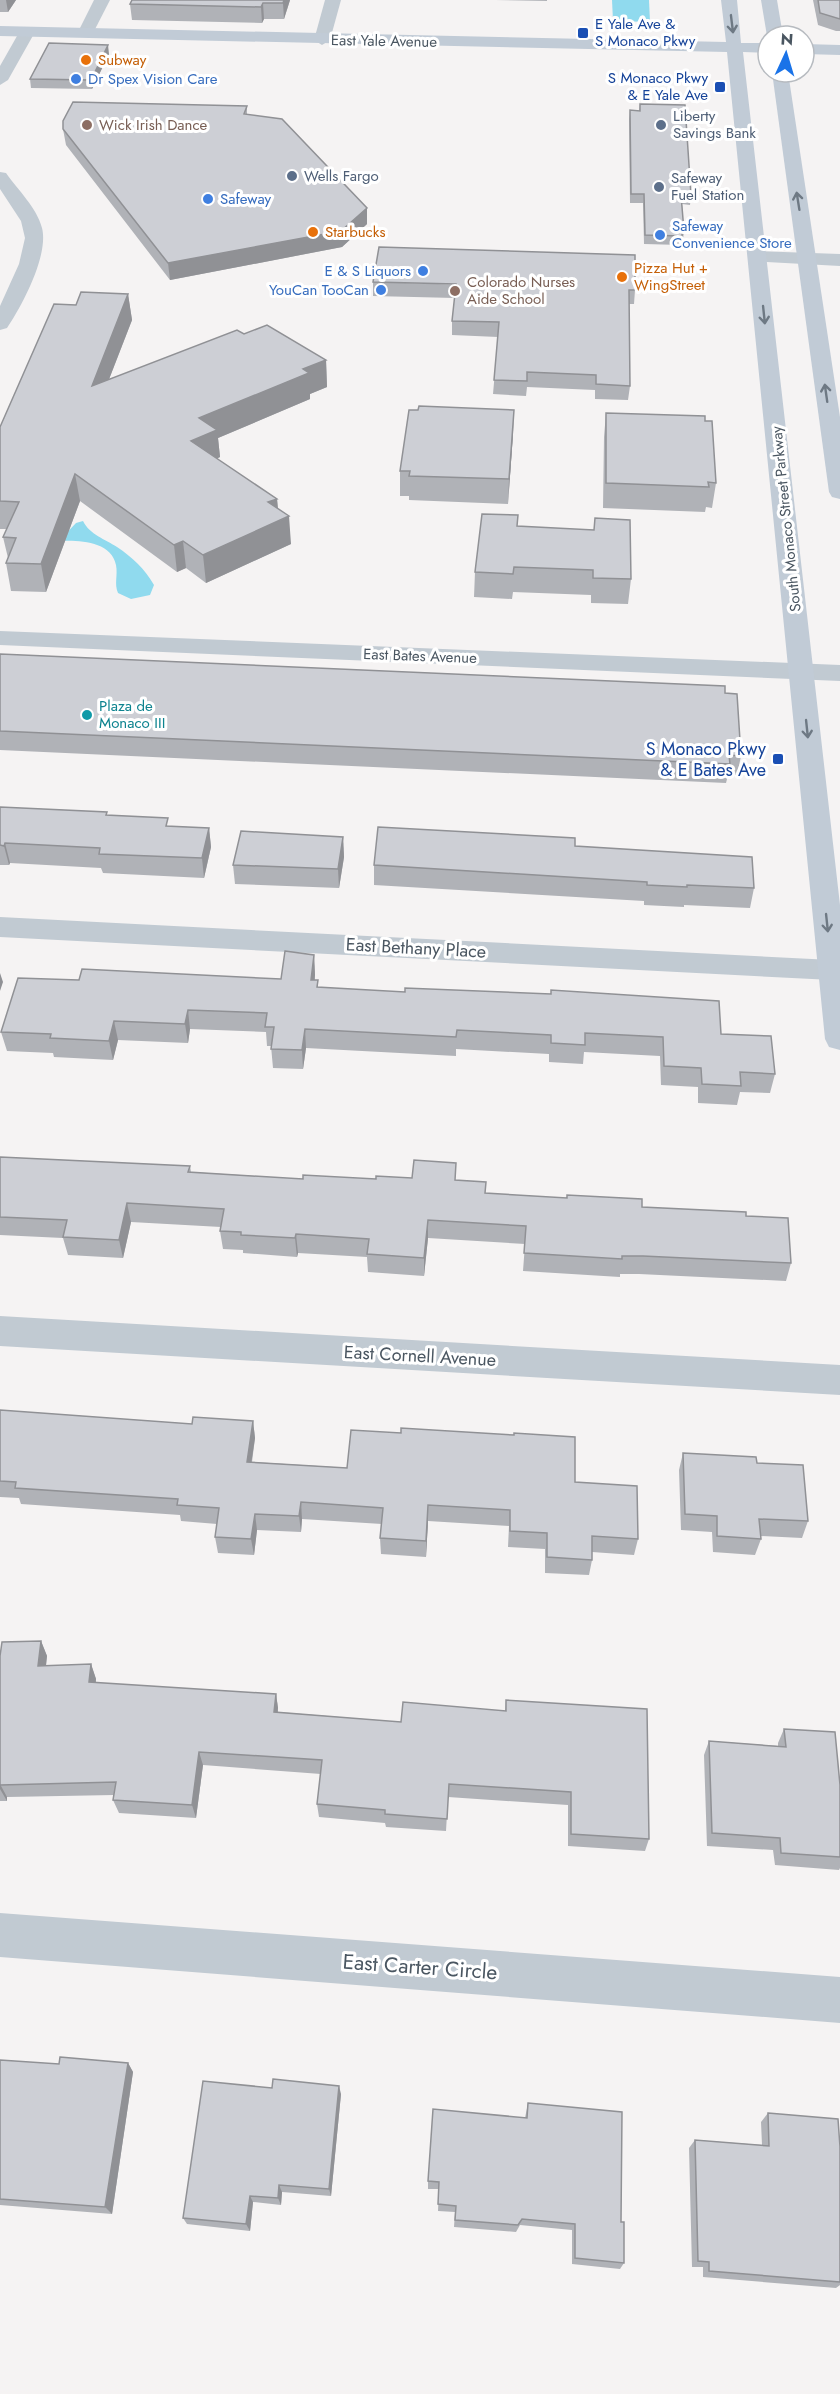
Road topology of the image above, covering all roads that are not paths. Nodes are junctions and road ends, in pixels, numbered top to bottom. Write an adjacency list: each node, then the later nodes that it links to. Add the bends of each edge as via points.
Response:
1 (102, 0): 8 (street)
2 (333, 0): 9 (street)
3 (729, 0): 10 (main road, South Monaco Street Parkway, one-way to 10)
4 (769, 0): 5 (main road)
5 (773, 24)
6 (0, 31): 7 (main road, East Yale Avenue)
7 (27, 32): 8 (main road, East Yale Avenue); 14 (street)
8 (84, 34): 9 (main road, East Yale Avenue)
9 (322, 40): 10 (main road, East Yale Avenue)
10 (735, 48): 11 (main road, East Yale Avenue); 17 (main road, South Monaco Street Parkway)
11 (756, 48)
12 (816, 49): 13 (main road)
13 (840, 50)
14 (0, 80)
15 (782, 84): 18 (main road, one-way to 15)
16 (0, 177): 20 (street, via 29,219 34,235 25,270)
17 (758, 257): 18 (street); 23 (main road, South Monaco Street Parkway, one-way to 23)
18 (807, 259): 19 (street); 21 (main road, one-way to 18)
19 (840, 260)
20 (0, 324)
21 (839, 481)
22 (0, 638): 23 (street, East Bates Avenue)
23 (801, 671): 24 (street, East Bates Avenue); 26 (main road, South Monaco Street Parkway, one-way to 26)
24 (840, 673)
25 (0, 927): 26 (street, East Bethany Place)
26 (832, 970): 27 (main road, South Monaco Street Parkway)
27 (840, 1039)
28 (0, 1331): 29 (street, East Cornell Avenue)
29 (840, 1380)
30 (0, 1935): 31 (street, East Carter Circle)
31 (840, 2000)

